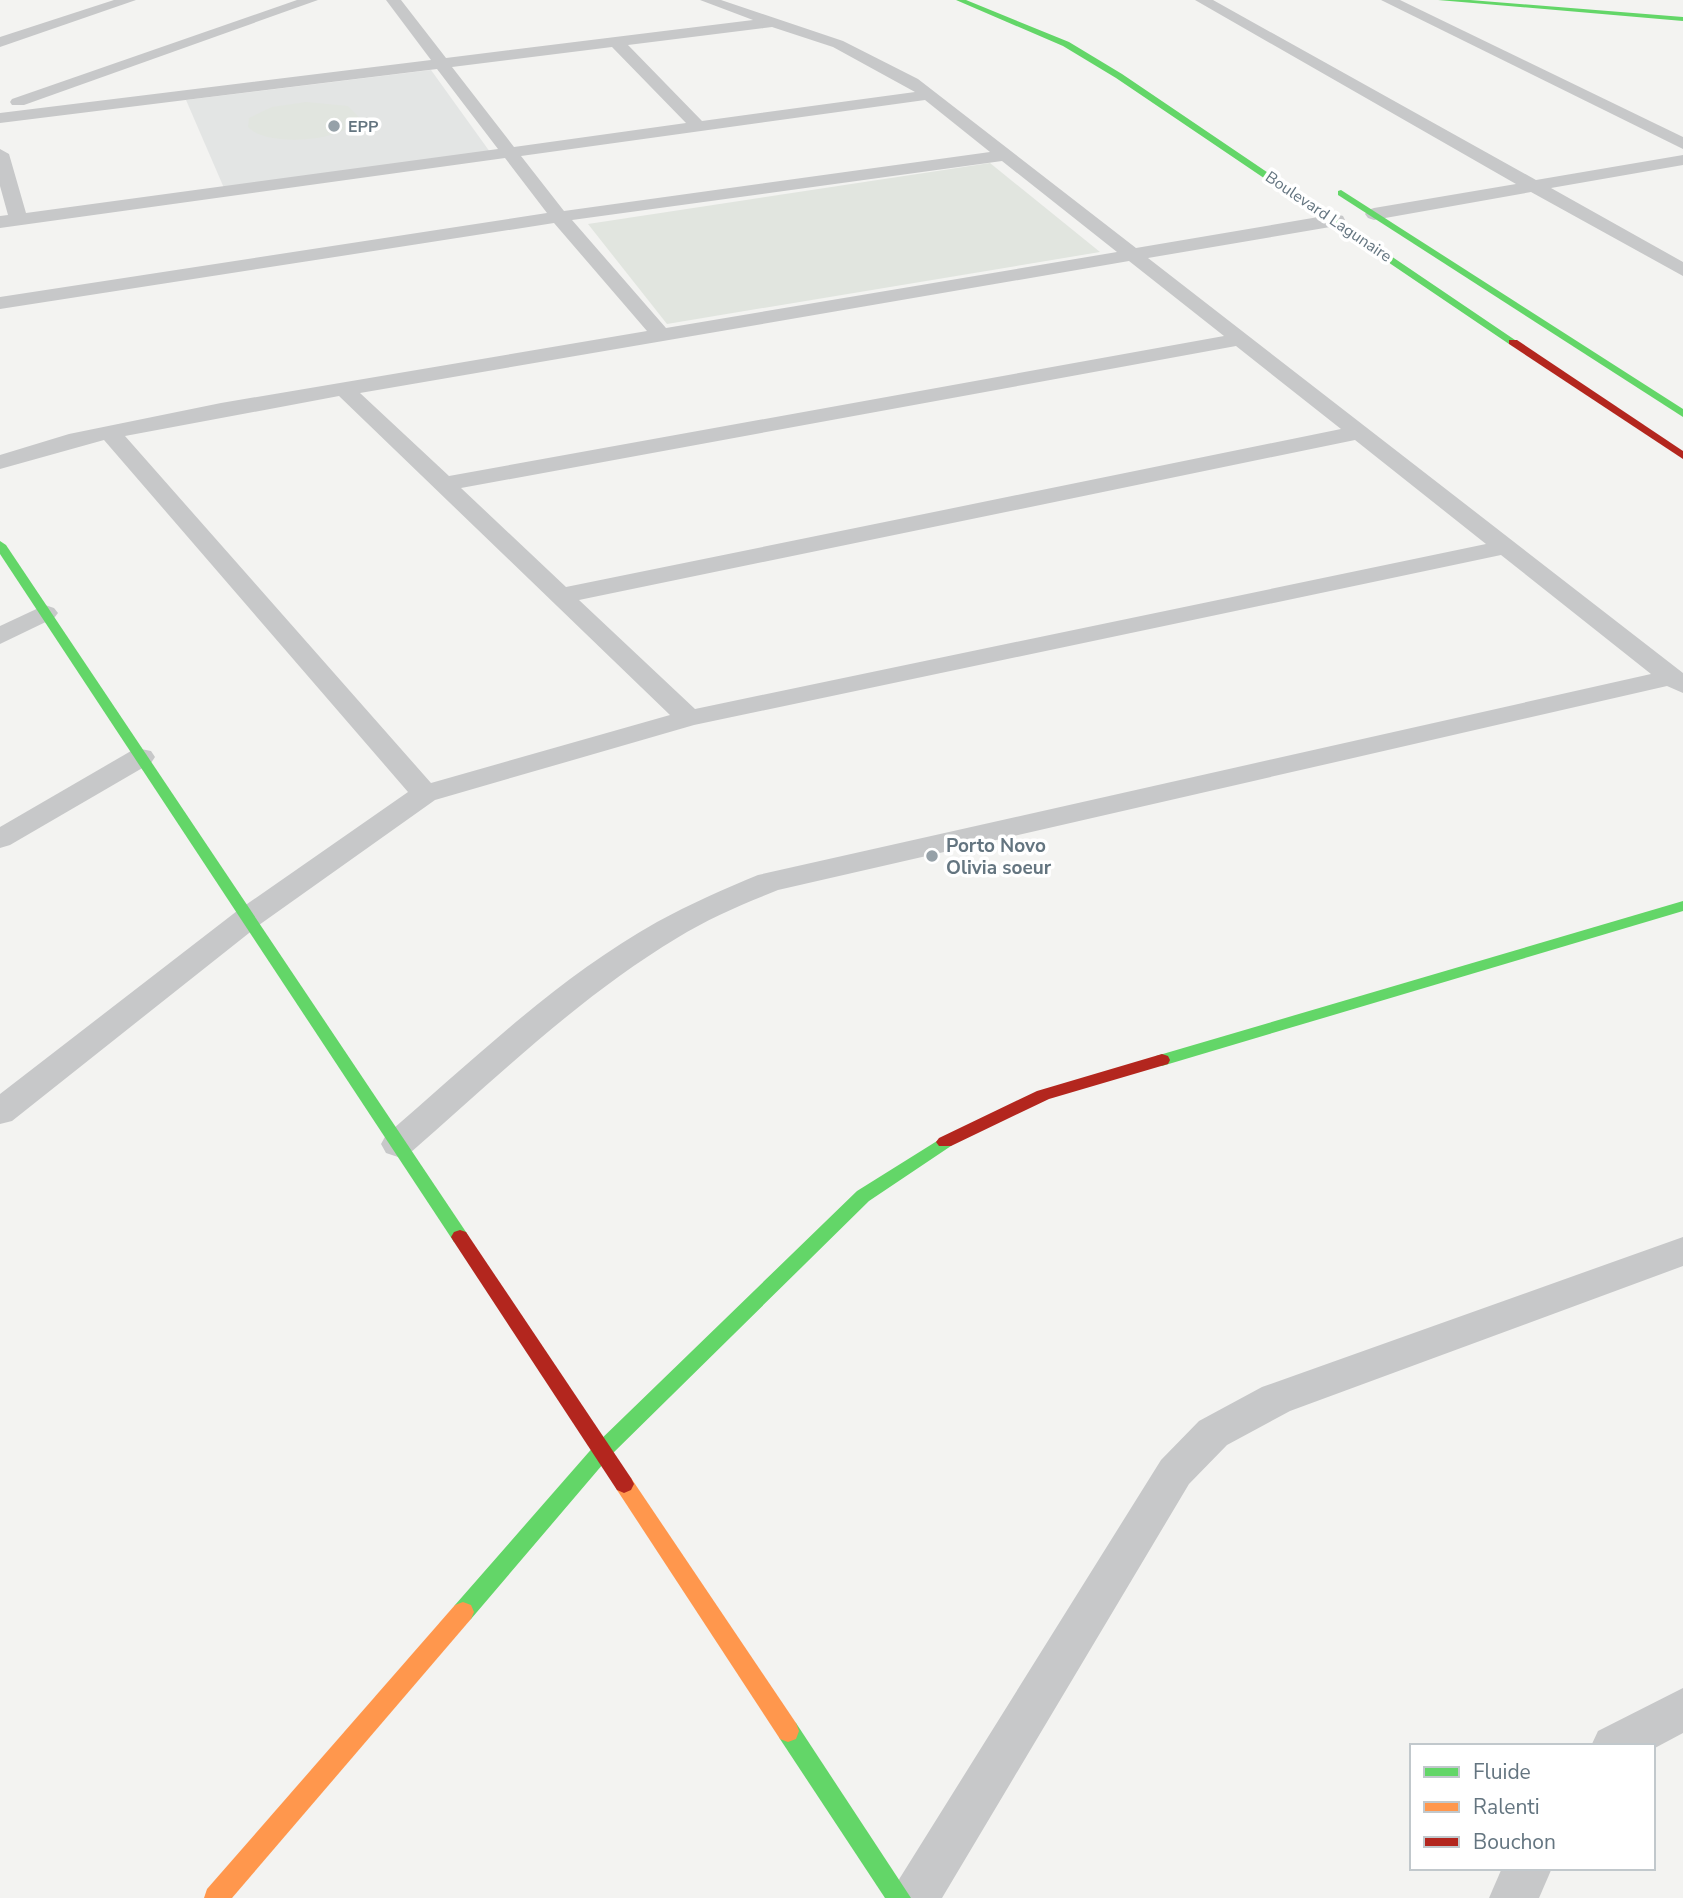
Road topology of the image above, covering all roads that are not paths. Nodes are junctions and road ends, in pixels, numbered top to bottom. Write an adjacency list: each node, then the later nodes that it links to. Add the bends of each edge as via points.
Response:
1 (129, 0): 11 (street)
2 (311, 0): 15 (street)
3 (393, 0): 13 (street)
4 (707, 0): 10 (street)
5 (960, 0): 28 (street, Boulevard Lagunaire, via 1066,44)
6 (1202, 0): 24 (street)
7 (1388, 0): 18 (street)
8 (1442, 0): 9 (street)
9 (1683, 19)
10 (776, 22): 12 (street); 14 (street, via 887,67)
11 (0, 42)
12 (616, 42): 13 (street); 17 (street)
13 (443, 63): 16 (street); 19 (street)
14 (929, 95): 17 (street); 21 (street)
15 (0, 108)
16 (0, 118)
17 (699, 127): 19 (street)
18 (1683, 144)
19 (510, 153): 26 (street); 27 (street)
20 (0, 154): 27 (street)
21 (1005, 155): 26 (street); 30 (street)
22 (1683, 160): 24 (street)
23 (1327, 184): 25 (street, Boulevard Lagunaire)
24 (1534, 186): 25 (street); 31 (street)
25 (1374, 214): 37 (street, Boulevard Lagunaire)
26 (559, 217): 33 (street); 34 (street)
27 (9, 220)
28 (1336, 220): 30 (street); 40 (street, Boulevard Lagunaire)
29 (1683, 253): 31 (street)
30 (1133, 255): 34 (street); 35 (street)
31 (1660, 257): 32 (street)
32 (1683, 270)
33 (0, 303)
34 (660, 334): 36 (street)
35 (1241, 340): 39 (street); 42 (street)
36 (344, 389): 38 (street); 42 (street)
37 (1683, 414)
38 (109, 432): 41 (street); 51 (street)
39 (1359, 432): 44 (street); 45 (street)
40 (1683, 456)
41 (0, 462)
42 (444, 484): 45 (street)
43 (0, 545): 46 (street)
44 (1505, 547): 48 (street); 49 (street)
45 (561, 596): 49 (street)
46 (45, 613): 47 (street); 50 (street)
47 (0, 636)
48 (1677, 682): 56 (street, via 769,882 727,896 684,918 604,971)
49 (689, 718): 51 (street)
50 (141, 757): 52 (street); 54 (street)
51 (425, 794): 54 (street)
52 (0, 839)
53 (1683, 906): 58 (street, via 1043,1095 977,1125 906,1163 863,1196)
54 (248, 918): 55 (street); 56 (street)
55 (0, 1112)
56 (398, 1144): 58 (street)
57 (1683, 1251): 64 (street, via 1276,1399 1213,1433 1175,1472)
58 (602, 1451): 62 (street); 63 (street)
59 (1683, 1709): 60 (street)
60 (1618, 1744)
61 (1527, 1870): 65 (street)
62 (216, 1898)
63 (899, 1898)
64 (915, 1898)
65 (1513, 1898)

